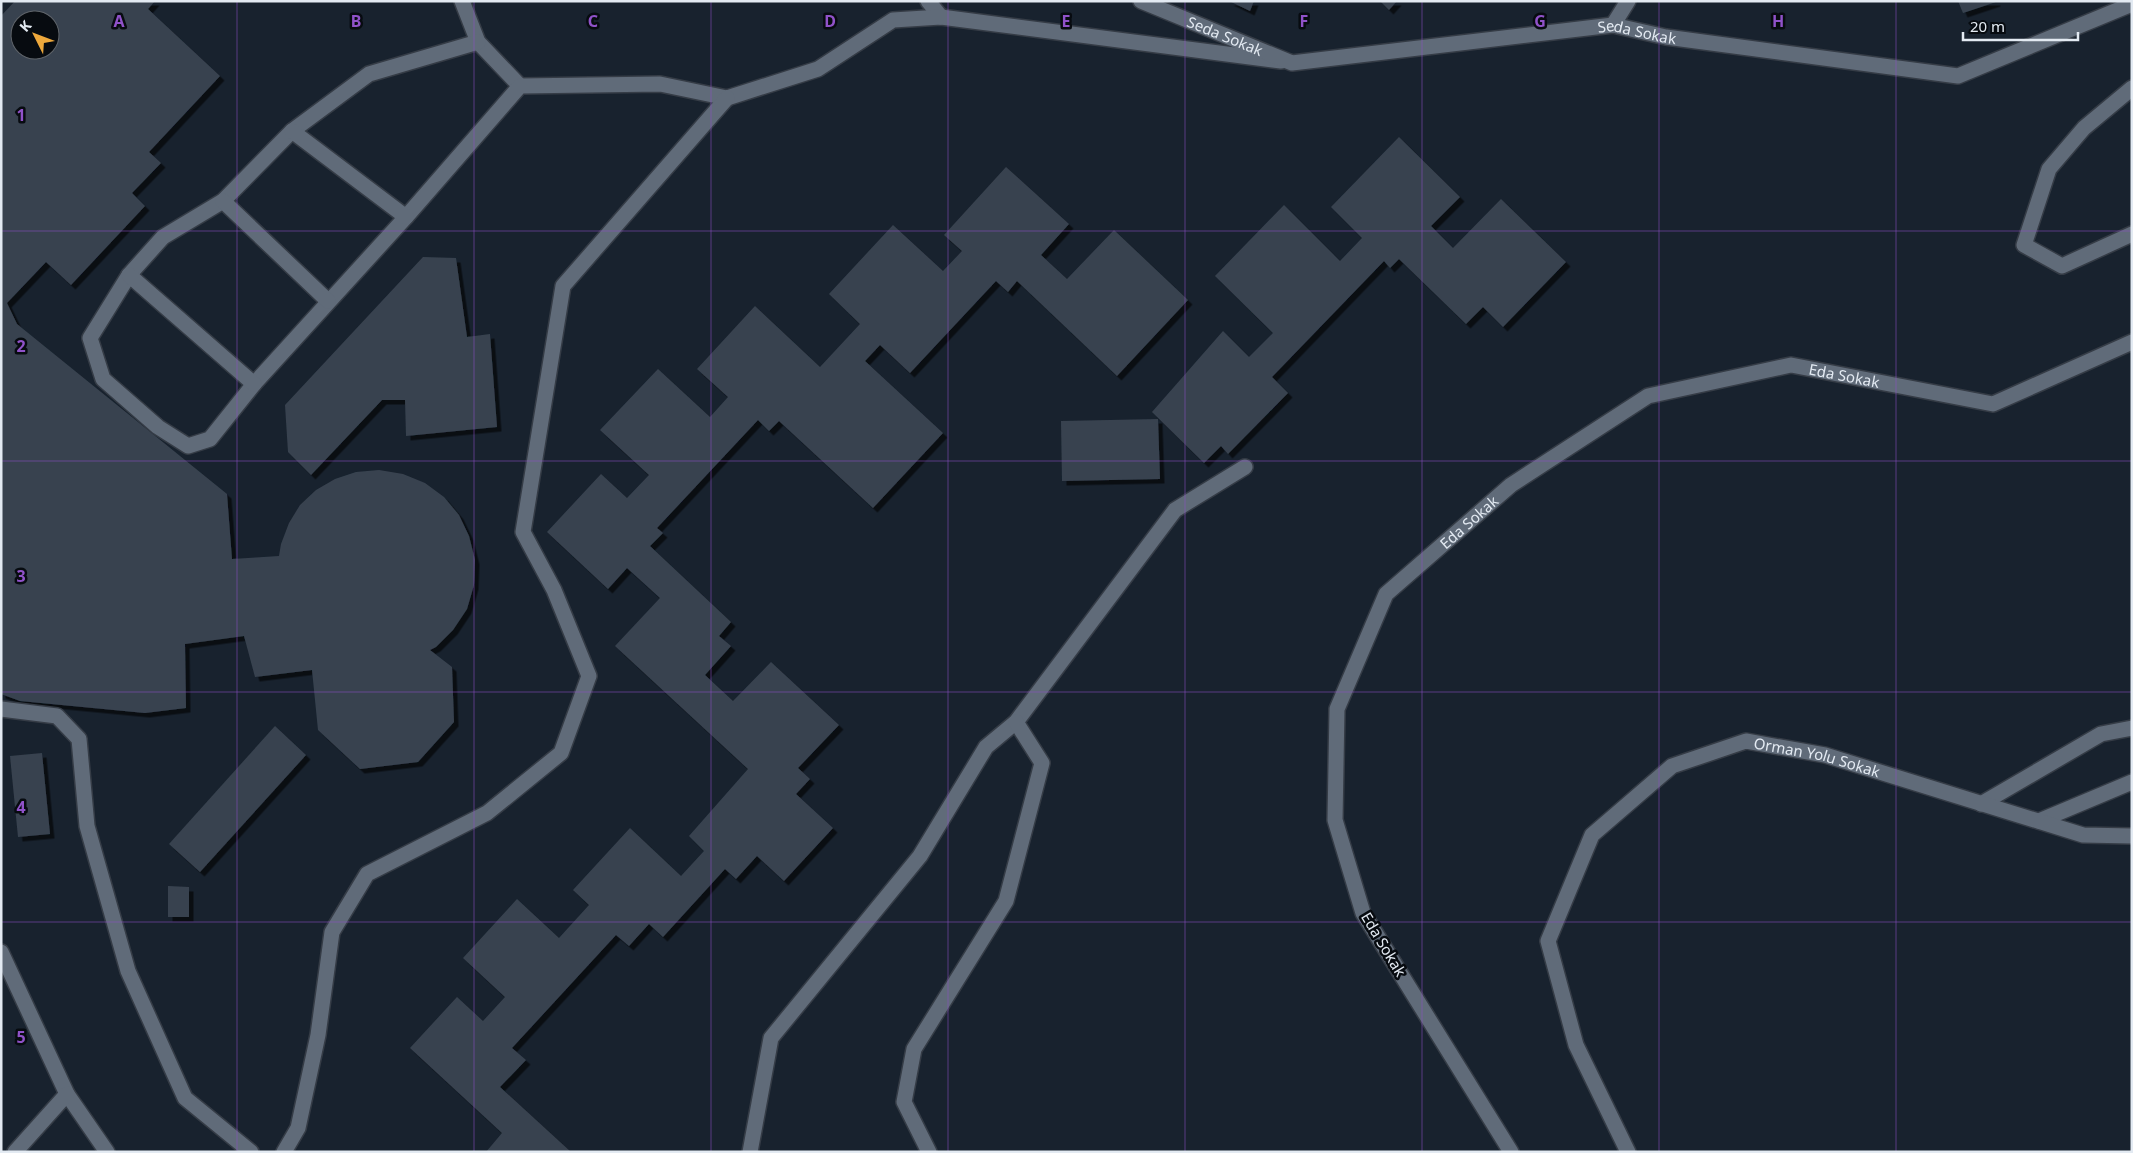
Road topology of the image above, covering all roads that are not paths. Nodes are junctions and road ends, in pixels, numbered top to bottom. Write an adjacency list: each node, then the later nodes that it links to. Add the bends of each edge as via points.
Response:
1 (462, 1): 8 (street)
2 (928, 1): 6 (street)
3 (1141, 1): 9 (street, Seda Sokak)
4 (1628, 1): 7 (street)
5 (2132, 4): 7 (street, Seda Sokak, via 1958,76 1666,36)
6 (940, 17): 9 (street); 12 (street, via 893,20 818,69)
7 (1613, 25): 9 (street, Seda Sokak)
8 (478, 42): 10 (street); 13 (street, via 369,74)
9 (1292, 62)
10 (520, 86): 12 (street, via 660,84); 15 (street)
11 (2132, 88): 16 (street, via 2084,128 2049,169 2024,246 2062,266)
12 (727, 98): 34 (street, via 563,286 523,532 554,590 589,676 561,753 487,813 368,874 332,932 318,1035 298,1128)
13 (292, 131): 14 (street); 15 (street)
14 (223, 201): 17 (street, via 163,237); 18 (street)
15 (406, 216): 18 (street)
16 (2132, 234)
17 (129, 275): 20 (street); 20 (street, via 90,338 103,379 158,427 188,446 210,439)
18 (328, 301): 20 (street)
19 (2132, 342): 37 (street, Eda Sokak, via 1993,404 1791,365 1648,396 1511,485 1386,594 1337,709 1335,820 1364,913)
20 (254, 384)
21 (1245, 467): 23 (street, via 1175,510)
22 (1, 709): 33 (street, via 57,716 78,739 87,826 128,971 185,1098)
23 (1016, 722): 35 (street, via 986,747 920,856 771,1038); 36 (street, via 1042,763 1006,901 914,1049 904,1102)
24 (2132, 728): 26 (street, via 2101,734)
25 (2132, 782): 27 (street)
26 (1981, 804): 27 (street, Orman Yolu Sokak); 38 (street, Orman Yolu Sokak, via 1824,755 1746,741 1672,766 1592,836 1548,940 1576,1045)
27 (2039, 821): 28 (street, Orman Yolu Sokak, via 2083,835)
28 (2132, 836)
29 (1, 952): 30 (street)
30 (67, 1094): 31 (street); 32 (street)
31 (15, 1152)
32 (107, 1152)
33 (252, 1152)
34 (284, 1152)
35 (750, 1152)
36 (929, 1152)
37 (1511, 1152)
38 (1628, 1152)

